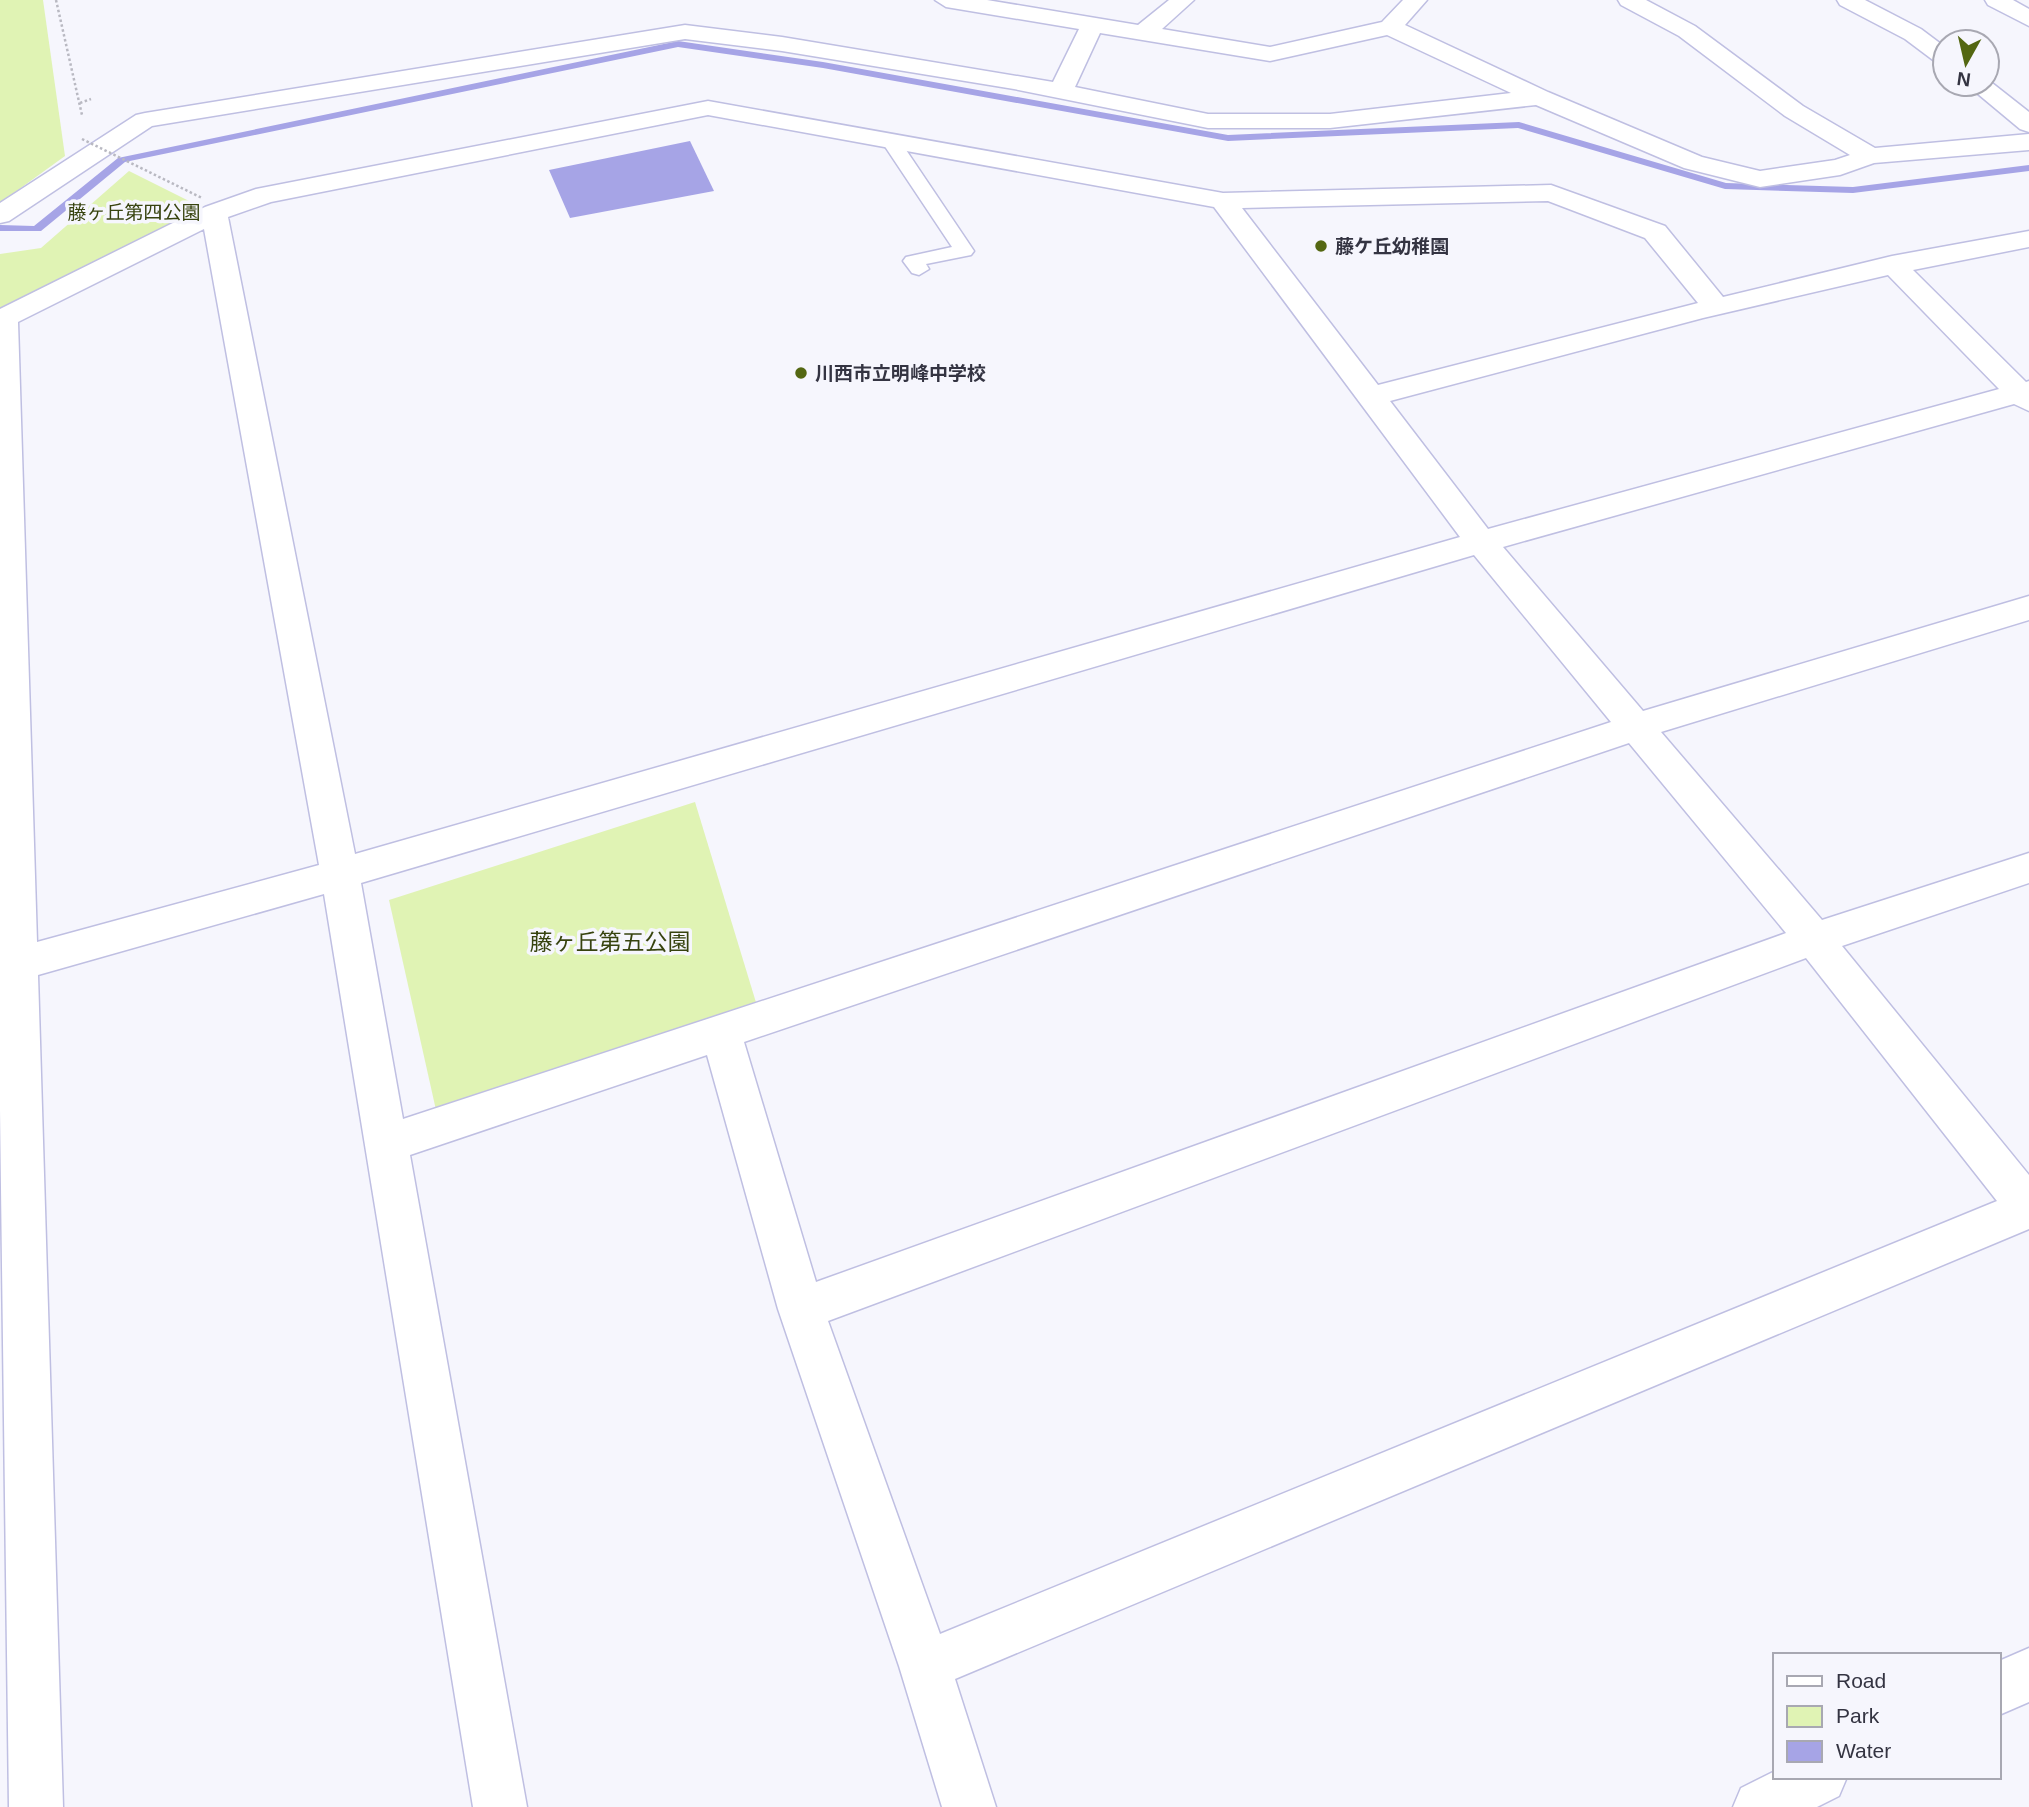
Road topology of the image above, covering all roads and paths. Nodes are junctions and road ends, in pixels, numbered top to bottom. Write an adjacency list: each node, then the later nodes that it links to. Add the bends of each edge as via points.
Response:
1 (56, 0): 17 (path)
2 (946, 0): 9 (street)
3 (1183, 0): 11 (street)
4 (1416, 0): 10 (street)
5 (1629, 0): 23 (street, via 1688,31 1794,111)
6 (1848, 0): 12 (street)
7 (1996, 0): 8 (street)
8 (2029, 19)
9 (1093, 24): 11 (street); 13 (street)
10 (1390, 27): 11 (street, via 1270,54); 14 (street)
11 (1145, 31)
12 (1931, 48)
13 (1061, 90): 14 (street, via 1208,121 1330,121); 26 (street, via 685,32 145,120)
14 (1539, 97): 23 (street, via 1693,163 1760,179 1840,167)
15 (1996, 98): 19 (street)
16 (91, 99): 17 (path)
17 (80, 103): 18 (path)
18 (83, 119)
19 (2029, 124)
20 (82, 139): 25 (path, bridge)
21 (891, 142): 24 (street); 25 (street, via 708,108); 29 (lane, via 964,251 913,261)
22 (2029, 142): 23 (street)
23 (1870, 156)
24 (1223, 201): 30 (street, via 1551,193 1655,232); 33 (street)
25 (208, 206): 31 (street); 38 (street)
26 (0, 215)
27 (2029, 239): 28 (street)
28 (1892, 264): 30 (street); 32 (street)
29 (919, 270)
30 (1715, 305): 33 (street)
31 (2, 318): 40 (street)
32 (2026, 395): 34 (street)
33 (1369, 397): 34 (street)
34 (1481, 542): 36 (street); 38 (street)
35 (2029, 608): 36 (street)
36 (1639, 726): 39 (street); 41 (street)
37 (2029, 868): 39 (street)
38 (340, 874): 40 (street); 42 (street)
39 (1814, 939): 43 (street); 44 (street, via 2029,1208)
40 (9, 966): 48 (street)
41 (721, 1033): 42 (street); 43 (street)
42 (386, 1144): 49 (street)
43 (801, 1309): 44 (street)
44 (925, 1666): 50 (street)
45 (2029, 1674): 46 (street)
46 (2001, 1688)
47 (1816, 1779): 51 (street)
48 (36, 1807)
49 (500, 1807)
50 (969, 1807)
51 (1760, 1807)

